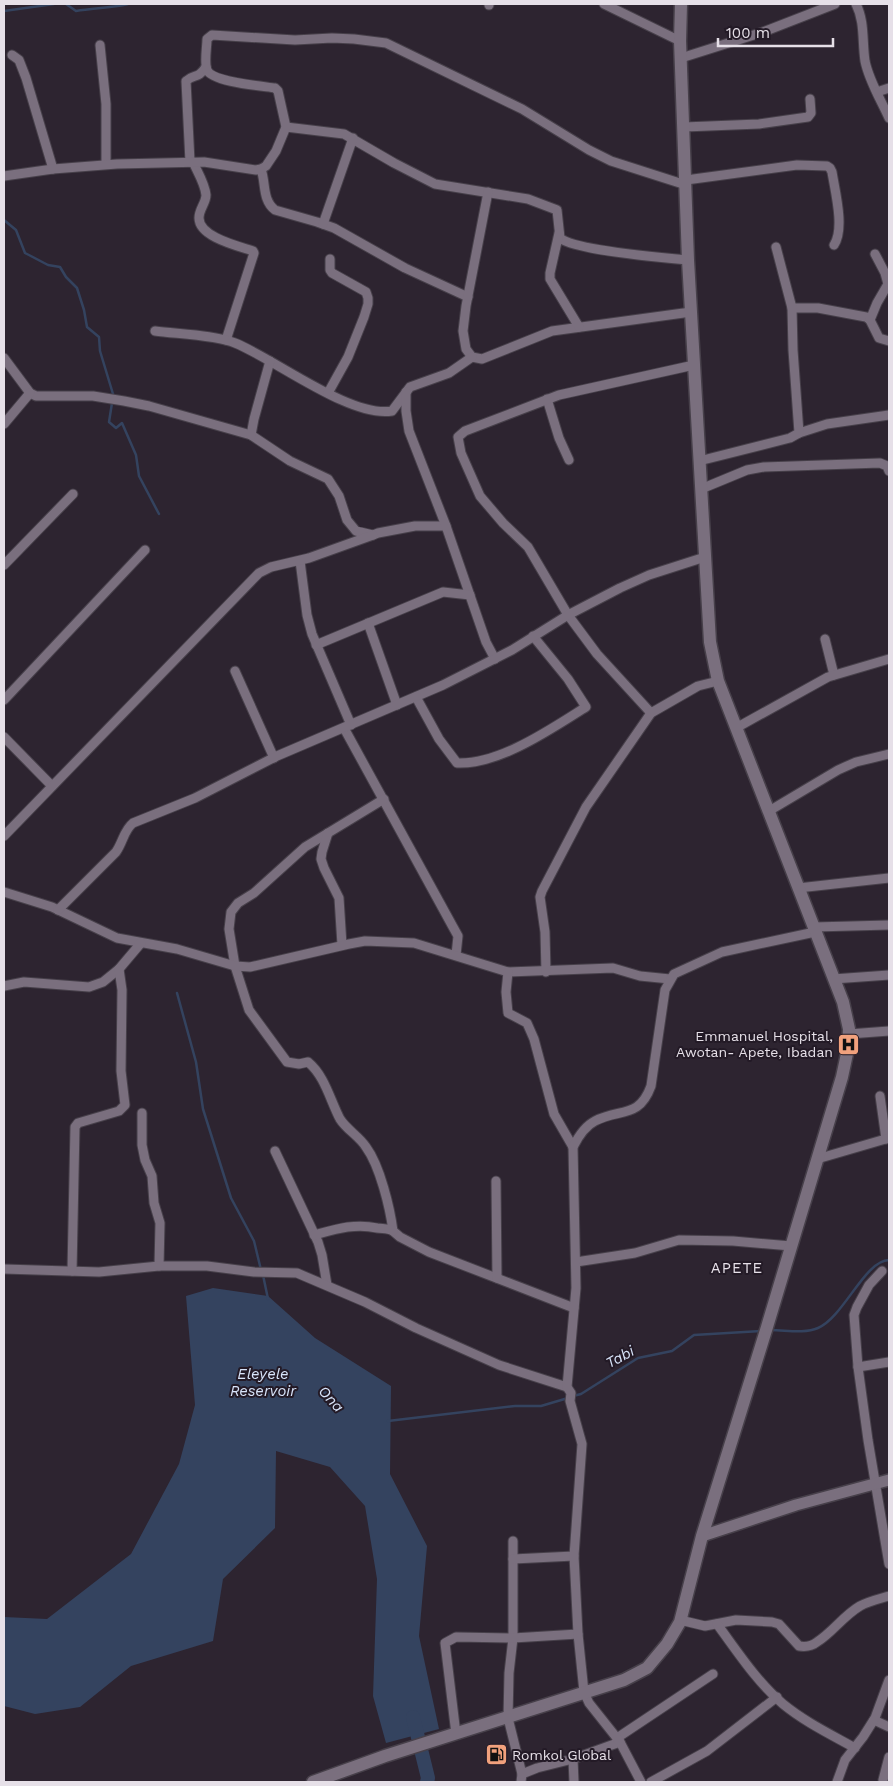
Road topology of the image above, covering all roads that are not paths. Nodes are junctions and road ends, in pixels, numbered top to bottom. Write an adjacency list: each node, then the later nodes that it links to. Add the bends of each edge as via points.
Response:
1 (604, 4): 6 (street)
2 (681, 4): 6 (main road)
3 (836, 4): 5 (street)
4 (856, 4): 12 (street, via 863,20 865,61)
5 (825, 6): 9 (street, via 763,32)
6 (680, 41): 9 (main road)
7 (100, 45): 19 (street, via 106,104)
8 (12, 55): 20 (street, via 19,60 26,78)
9 (681, 58): 16 (main road)
10 (206, 68): 15 (street, via 219,79 275,88); 18 (street, via 200,76 186,81); 23 (street, via 207,39 212,35 386,43 522,110 611,161)
11 (889, 88): 12 (street)
12 (877, 92): 14 (street)
13 (810, 98): 16 (street, via 811,113 808,117 759,124)
14 (889, 118)
15 (286, 127): 17 (street, via 333,132); 21 (street, via 276,151)
16 (684, 127): 23 (main road)
17 (353, 138): 24 (street, via 435,184); 25 (street)
18 (192, 162): 19 (street); 21 (street); 38 (street, via 206,194 199,214 202,228 254,253)
19 (106, 164): 20 (street)
20 (53, 169): 22 (street)
21 (261, 169): 25 (street, via 270,206)
22 (4, 176)
23 (686, 182): 27 (street, via 797,165 827,166 832,172 839,214); 31 (main road)
24 (488, 192): 26 (street, via 528,199 557,210); 32 (street)
25 (323, 224): 32 (street)
26 (559, 230): 31 (street, via 562,240 593,248); 36 (street, via 550,279)
27 (834, 245)
28 (776, 247): 33 (street)
29 (875, 254): 35 (street, via 888,284)
30 (330, 259): 46 (street, via 332,274 366,292 368,298 348,357)
31 (688, 260): 34 (main road)
32 (468, 298): 40 (street, via 463,340)
33 (792, 308): 35 (street, via 818,308); 50 (street)
34 (691, 312): 36 (street); 43 (main road)
35 (870, 320): 39 (street, via 879,338)
36 (579, 327): 40 (street, via 552,331 482,359)
37 (155, 331): 38 (street)
38 (226, 340): 42 (street)
39 (889, 341)
40 (472, 357): 44 (street, via 449,372 415,384)
41 (4, 358): 45 (street)
42 (270, 361): 46 (street); 51 (street)
43 (694, 365): 47 (street); 53 (main road)
44 (406, 392): 46 (street, via 392,411 384,412 364,409); 57 (street, via 409,430)
45 (30, 393): 49 (street); 51 (street, via 124,401)
46 (328, 393)
47 (547, 400): 52 (street); 64 (street, via 465,431 459,435 458,442 480,496 528,547)
48 (889, 415): 50 (street, via 819,425)
49 (4, 424)
50 (799, 433): 53 (street)
51 (251, 435): 58 (street, via 284,457 328,479 349,524 356,531)
52 (569, 460)
53 (699, 461): 55 (main road)
54 (889, 471): 55 (street, via 880,463 764,467 747,470)
55 (701, 489): 60 (main road)
56 (73, 494): 62 (street)
57 (446, 526): 58 (street, via 415,526); 63 (street)
58 (373, 535): 61 (street)
59 (145, 550): 75 (street)
60 (705, 557): 64 (street, via 649,575); 73 (main road, via 710,642)
61 (300, 561): 68 (street, via 307,615); 83 (street, via 271,568 251,580)
62 (4, 565)
63 (470, 595): 65 (street, via 443,592); 69 (street)
64 (568, 615): 66 (street); 77 (street)
65 (368, 623): 68 (street); 76 (street)
66 (533, 636): 69 (street); 74 (street, via 586,707 542,734 505,753 470,763 457,763 439,739)
67 (825, 639): 72 (street)
68 (316, 645): 78 (street)
69 (495, 659): 74 (street)
70 (889, 659): 72 (street)
71 (235, 671): 82 (street)
72 (834, 675): 79 (street)
73 (718, 681): 77 (street, via 698,686); 79 (main road)
74 (416, 697): 76 (street)
75 (4, 700)
76 (397, 705): 78 (street)
77 (651, 713): 100 (street, via 586,807 542,891)
78 (347, 727): 82 (street); 84 (street)
79 (736, 728): 85 (main road)
80 (4, 737): 83 (street)
81 (889, 754): 85 (street, via 838,770)
82 (274, 758): 91 (street, via 195,798 133,822 116,852)
83 (52, 786): 87 (street)
84 (384, 798): 86 (street); 96 (street, via 458,936)
85 (769, 811): 89 (main road)
86 (328, 833): 95 (street, via 321,859 339,898); 97 (street, via 305,847 231,912 229,929)
87 (4, 836)
88 (889, 878): 89 (street)
89 (798, 888): 93 (main road)
90 (4, 892): 91 (street)
91 (58, 910): 94 (street, via 118,938)
92 (889, 925): 93 (street)
93 (814, 929): 102 (street, via 722,952 674,974); 103 (main road)
94 (141, 943): 97 (street, via 177,949); 98 (street)
95 (342, 945): 96 (street, via 365,941 414,942); 97 (street, via 250,967)
96 (456, 956): 99 (street)
97 (235, 966): 114 (street, via 248,1010 256,1022 287,1062 308,1062 316,1069 341,1120 368,1149 379,1176)
98 (119, 969): 104 (street, via 104,982 90,987 24,982); 120 (street, via 125,1105 118,1112 78,1123 75,1127)
99 (508, 972): 100 (street); 110 (street, via 508,1013 528,1023 554,1114)
100 (546, 972): 102 (street, via 613,968 640,976)
101 (889, 975): 103 (street)
102 (670, 979): 110 (street, via 665,990 647,1097 630,1111 594,1121)
103 (833, 979): 106 (main road, via 843,1002)
104 (4, 986)
105 (889, 1031): 106 (street)
106 (848, 1034): 112 (main road, via 842,1077)
107 (880, 1096): 109 (street)
108 (142, 1113): 118 (street, via 142,1145 152,1176 154,1203 160,1223)
109 (888, 1138): 112 (street)
110 (573, 1147): 117 (street)
111 (274, 1151): 115 (street)
112 (817, 1159): 116 (main road)
113 (496, 1181): 122 (street)
114 (393, 1231): 115 (street, via 371,1226 348,1226); 122 (street, via 429,1252)
115 (314, 1235): 123 (street, via 322,1255)
116 (791, 1246): 117 (street, via 678,1240 635,1253); 130 (main road)
117 (576, 1262): 124 (street)
118 (159, 1266): 120 (street, via 99,1272); 123 (street, via 297,1273)
119 (4, 1269): 120 (street)
120 (72, 1271)
121 (882, 1271): 126 (street, via 869,1285 854,1315)
122 (497, 1278): 124 (street)
123 (327, 1285): 127 (street, via 416,1328)
124 (574, 1308): 127 (street)
125 (889, 1362): 126 (street)
126 (858, 1367): 129 (street)
127 (569, 1394): 132 (street, via 582,1444)
128 (889, 1480): 129 (street)
129 (876, 1483): 130 (street); 134 (street)
130 (702, 1536): 136 (main road)
131 (513, 1541): 133 (street)
132 (574, 1556): 133 (street); 138 (street)
133 (513, 1559): 139 (street)
134 (889, 1564)
135 (889, 1596): 137 (street, via 861,1606 838,1622 817,1643 808,1646 798,1646 778,1624 772,1622 741,1620)
136 (680, 1620): 137 (street, via 705,1626); 142 (main road, via 667,1644 647,1668 624,1680)
137 (717, 1624): 143 (street)
138 (578, 1634): 139 (street); 142 (street)
139 (513, 1638): 144 (street); 147 (street, via 456,1636 445,1644)
140 (713, 1674): 148 (street)
141 (889, 1680): 145 (street)
142 (584, 1692): 144 (main road); 148 (street)
143 (777, 1698): 149 (street, via 812,1724); 157 (street, via 707,1751)
144 (508, 1718): 147 (main road); 152 (street)
145 (874, 1720): 146 (street); 149 (street)
146 (889, 1727)
147 (456, 1734): 154 (main road)
148 (618, 1740): 151 (street); 156 (street)
149 (855, 1748): 158 (street, via 845,1760)
150 (889, 1757): 153 (street)
151 (573, 1760): 152 (street, via 537,1768); 155 (street)
152 (522, 1778)
153 (883, 1780)
154 (313, 1782)
155 (574, 1782)
156 (641, 1782)
157 (651, 1782)
158 (837, 1782)

